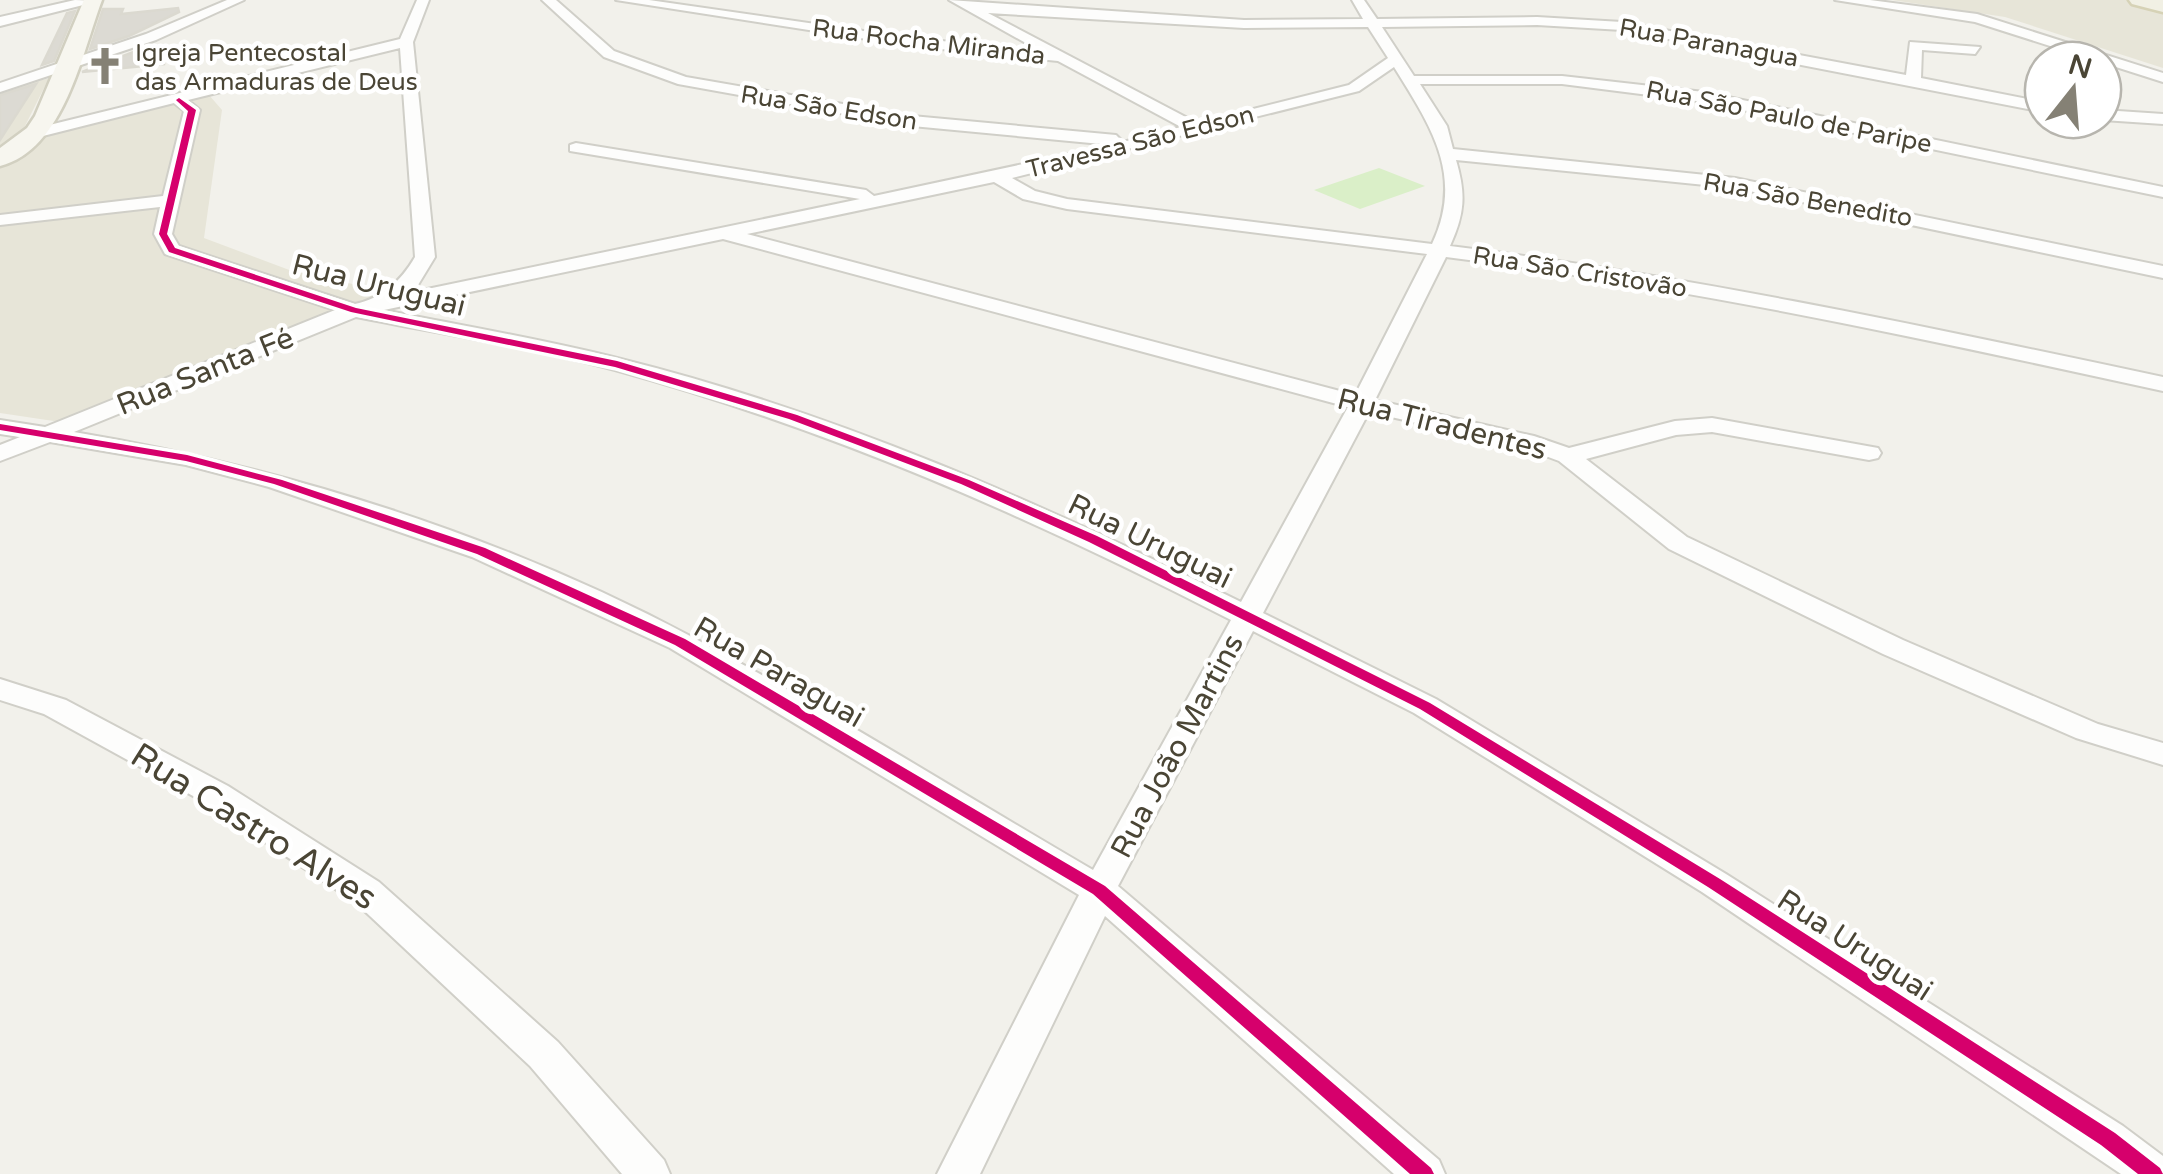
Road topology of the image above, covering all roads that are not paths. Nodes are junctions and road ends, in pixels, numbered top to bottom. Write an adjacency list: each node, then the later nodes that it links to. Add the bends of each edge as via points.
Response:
1 (93, 0): 12 (street); 18 (main road)
2 (238, 0): 18 (street)
3 (424, 0): 14 (street)
4 (548, 0): 29 (street, Rua São Edson, via 608,54 683,81 912,121)
5 (622, 0): 16 (street, Rua Rocha Miranda)
6 (955, 0): 10 (street)
7 (1841, 0): 13 (street, via 1977,18)
8 (2139, 0): 9 (main road)
9 (2163, 6)
10 (976, 8): 11 (street, Rua Paranagua, via 1244,24); 16 (street)
11 (1364, 12): 19 (street, Rua João Martins); 21 (street, Rua Paranagua, via 1622,26)
12 (0, 22)
13 (2042, 40)
14 (406, 42): 23 (street); 41 (street, via 425,257 410,281)
15 (1975, 50): 21 (street, via 1913,47)
16 (1058, 57): 27 (street)
17 (2123, 66): 20 (street)
18 (67, 67): 22 (street); 28 (main road)
19 (1402, 70): 27 (street, Travessa São Edson, via 1354,88); 31 (street, Rua João Martins); 34 (street, Rua São Paulo de Paripe, via 1686,94)
20 (2163, 78)
21 (1913, 81): 24 (street, Rua Paranagua)
22 (0, 88)
23 (179, 100): 28 (street); 36 (street, Rua Uruguai, via 192,110)
24 (2023, 104)
25 (2123, 116): 26 (street)
26 (2163, 118)
27 (1192, 126): 29 (street, Travessa São Edson)
28 (35, 133): 32 (main road)
29 (1137, 141): 33 (street, Travessa São Edson)
30 (576, 148): 35 (street, Travessa São Edson)
31 (1449, 154): 39 (street, Rua João Martins, via 1455,215); 40 (street, Rua São Benedito, via 1787,192)
32 (1, 158)
33 (996, 176): 35 (street, Travessa São Edson); 39 (street, Rua São Cristovão, via 1029,195 1066,204)
34 (2163, 192)
35 (878, 198): 38 (street, Travessa São Edson)
36 (168, 201): 37 (street); 41 (street, Rua Uruguai, via 163,234 172,250)
37 (0, 220)
38 (727, 234): 41 (street, Travessa São Edson); 43 (street, Rua Tiradentes)
39 (1442, 249): 42 (street, Rua São Cristovão, via 1834,313); 43 (street, Rua João Martins)
40 (2163, 272)
41 (367, 307): 45 (street, Rua Santa Fé); 49 (street, Rua Uruguai, via 617,364 792,416 965,482)
42 (2163, 384)
43 (1359, 403): 48 (street, Rua Tiradentes); 49 (street, Rua João Martins)
44 (0, 427): 45 (street, Rua Paraguai)
45 (48, 435): 47 (street, Rua Santa Fé); 54 (street, Rua Paraguai, via 260,477 481,550 680,642)
46 (1869, 453): 48 (street, via 1712,426 1675,428)
47 (0, 454)
48 (1568, 456): 51 (street, Rua Tiradentes, via 1678,544)
49 (1247, 616): 54 (street, Rua João Martins); 58 (street, Rua Uruguai, via 1425,706 1680,862)
50 (0, 688): 55 (street, Rua Castro Alves, via 56,706 216,794 366,892 544,1054)
51 (2087, 731): 52 (street, Rua Tiradentes); 53 (street)
52 (2163, 754)
53 (2163, 776)
54 (1099, 890): 56 (street, Rua João Martins); 57 (street, Rua Paraguai)
55 (649, 1174)
56 (958, 1174)
57 (1424, 1174)
58 (2153, 1174)

